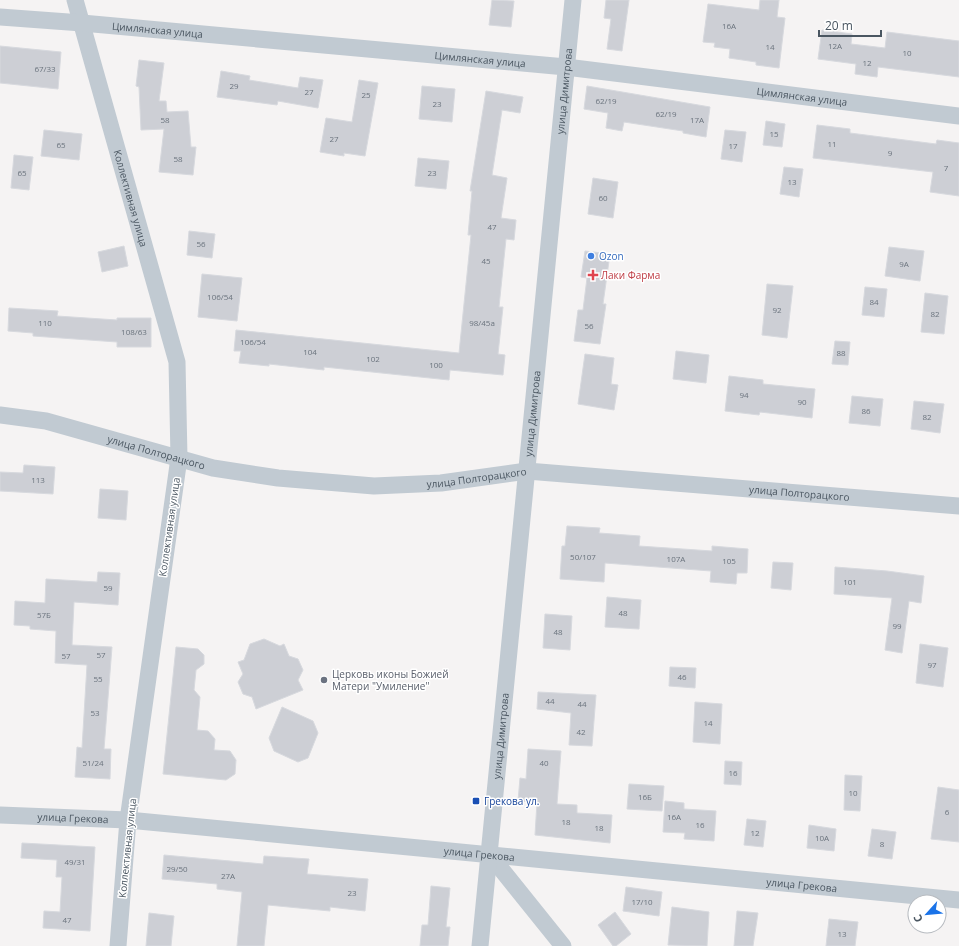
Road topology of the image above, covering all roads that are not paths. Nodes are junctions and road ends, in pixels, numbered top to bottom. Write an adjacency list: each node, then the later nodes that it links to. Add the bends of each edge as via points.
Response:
1 (75, 0): 4 (street, Коллективная улица)
2 (573, 0): 5 (street, улица Димитрова)
3 (0, 17): 4 (street, Цимлянская улица)
4 (82, 23): 5 (street, Цимлянская улица); 8 (street, Коллективная улица, via 178,362)
5 (566, 67): 6 (street, Цимлянская улица); 9 (street, улица Димитрова)
6 (959, 116)
7 (0, 415): 8 (street, улица Полторацкого, via 46,421)
8 (179, 458): 9 (street, улица Полторацкого, via 213,468 278,478 374,486 441,483); 12 (street, Коллективная улица)
9 (527, 471): 10 (street, улица Полторацкого); 13 (street, улица Димитрова)
10 (959, 506)
11 (0, 815): 12 (street, улица Грекова)
12 (128, 820): 13 (street, улица Грекова); 15 (street, Коллективная улица)
13 (489, 854): 14 (street, улица Грекова); 16 (street, улица Димитрова); 17 (street)
14 (959, 900)
15 (118, 946)
16 (480, 946)
17 (563, 946)

